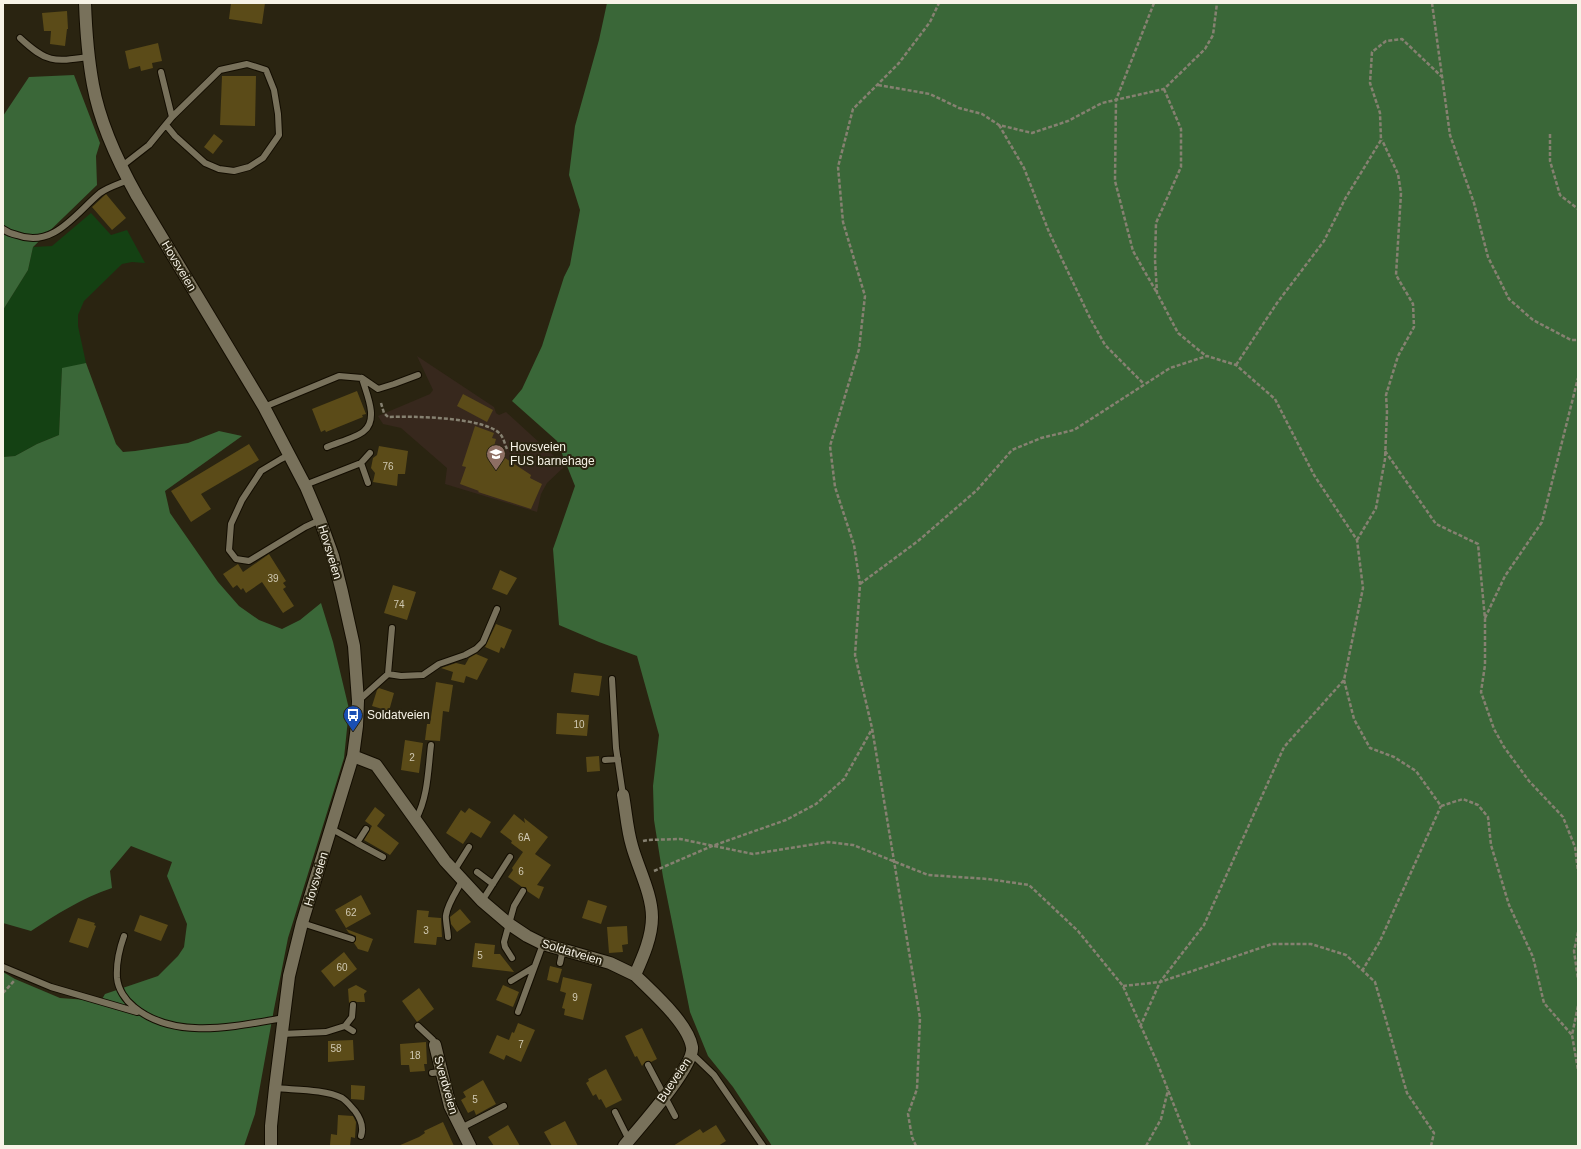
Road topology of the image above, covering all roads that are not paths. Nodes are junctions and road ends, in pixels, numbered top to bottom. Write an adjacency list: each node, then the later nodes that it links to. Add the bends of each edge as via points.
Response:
1 (85, 3): 3 (street, Hovsveien)
2 (20, 38): 3 (lane, via 32,50 47,58 60,61)
3 (89, 57): 7 (street, Hovsveien, via 98,108)
4 (161, 72): 5 (lane)
5 (172, 118): 6 (lane); 6 (lane, via 220,70 247,64 266,70 274,90 279,135 263,158 248,167 234,171 219,169 205,163)
6 (166, 125): 7 (lane, via 150,145)
7 (122, 166): 8 (street, Hovsveien)
8 (128, 180): 9 (lane, via 101,193 57,232 25,238); 12 (street, Hovsveien)
9 (3, 229)
10 (418, 375): 11 (lane, via 378,389)
11 (362, 378): 12 (lane, via 339,376); 13 (lane, via 371,412 370,423 364,432)
12 (264, 407): 15 (street, Hovsveien)
13 (327, 447)
14 (370, 453): 16 (lane)
15 (290, 455): 18 (street, Hovsveien); 19 (lane, via 261,471 242,500 231,524 229,550 236,559 249,561)
16 (361, 463): 17 (lane); 18 (lane)
17 (368, 483)
18 (305, 485): 19 (street, Hovsveien)
19 (320, 520): 24 (street, Hovsveien, via 333,556 354,646)
20 (497, 609): 22 (lane, via 483,642 476,649 439,664 422,675)
21 (392, 628): 22 (lane)
22 (388, 674): 24 (lane)
23 (612, 679): 27 (lane)
24 (358, 701): 26 (street, Hovsveien)
25 (431, 745): 30 (lane, via 422,808)
26 (354, 756): 30 (street, Soldatveien, via 376,764); 31 (street, Hovsveien)
27 (618, 759): 28 (lane); 29 (lane)
28 (605, 760)
29 (623, 795): 54 (street, via 631,845 652,916 645,953)
30 (416, 819): 37 (street, Soldatveien, via 431,844)
31 (332, 828): 33 (lane); 43 (street, Hovsveien)
32 (366, 828): 33 (lane)
33 (358, 843): 35 (lane)
34 (469, 847): 37 (lane)
35 (383, 857)
36 (510, 858): 40 (lane)
37 (454, 872): 39 (street, Soldatveien)
38 (477, 872): 40 (lane)
39 (462, 881): 42 (street, Soldatveien); 46 (lane, via 452,897 445,917)
40 (493, 884): 42 (lane)
41 (524, 891): 44 (lane, via 514,906)
42 (482, 901): 44 (street, Soldatveien)
43 (302, 923): 47 (lane); 59 (street, Hovsveien, via 289,976)
44 (510, 924): 48 (street, Soldatveien); 50 (lane, via 504,942)
45 (124, 936): 57 (lane, via 117,958 117,980 121,992)
46 (448, 937)
47 (352, 939)
48 (543, 944): 49 (street, Soldatveien); 53 (lane)
49 (564, 949): 51 (lane); 54 (street, Soldatveien, via 610,963)
50 (512, 958)
51 (560, 962)
52 (3, 967): 57 (lane, via 51,987)
53 (534, 967): 55 (lane); 58 (lane)
54 (635, 975): 65 (street, Bueveien, via 680,1022 692,1046)
55 (511, 981)
56 (353, 1005): 60 (lane, via 352,1017)
57 (141, 1012): 59 (lane, via 173,1026 201,1029)
58 (518, 1012)
59 (284, 1018): 63 (street, Hovsveien)
60 (345, 1026): 62 (lane); 63 (lane, via 326,1032)
61 (418, 1026): 64 (lane)
62 (353, 1031)
63 (282, 1034): 67 (street, Hovsveien)
64 (435, 1045): 72 (street, Sverdveien, via 437,1073)
65 (692, 1054): 68 (street, Bueveien); 77 (lane, via 714,1075)
66 (648, 1065): 68 (lane)
67 (275, 1088): 73 (lane, via 323,1093 343,1099 359,1116 363,1129); 75 (street, Hovsveien)
68 (664, 1096): 71 (lane); 74 (street, Bueveien)
69 (504, 1106): 72 (lane)
70 (615, 1112): 74 (lane)
71 (675, 1116)
72 (461, 1128): 76 (street, Sverdveien)
73 (361, 1136)
74 (626, 1143)
75 (271, 1146)
76 (470, 1146)
77 (762, 1146)

